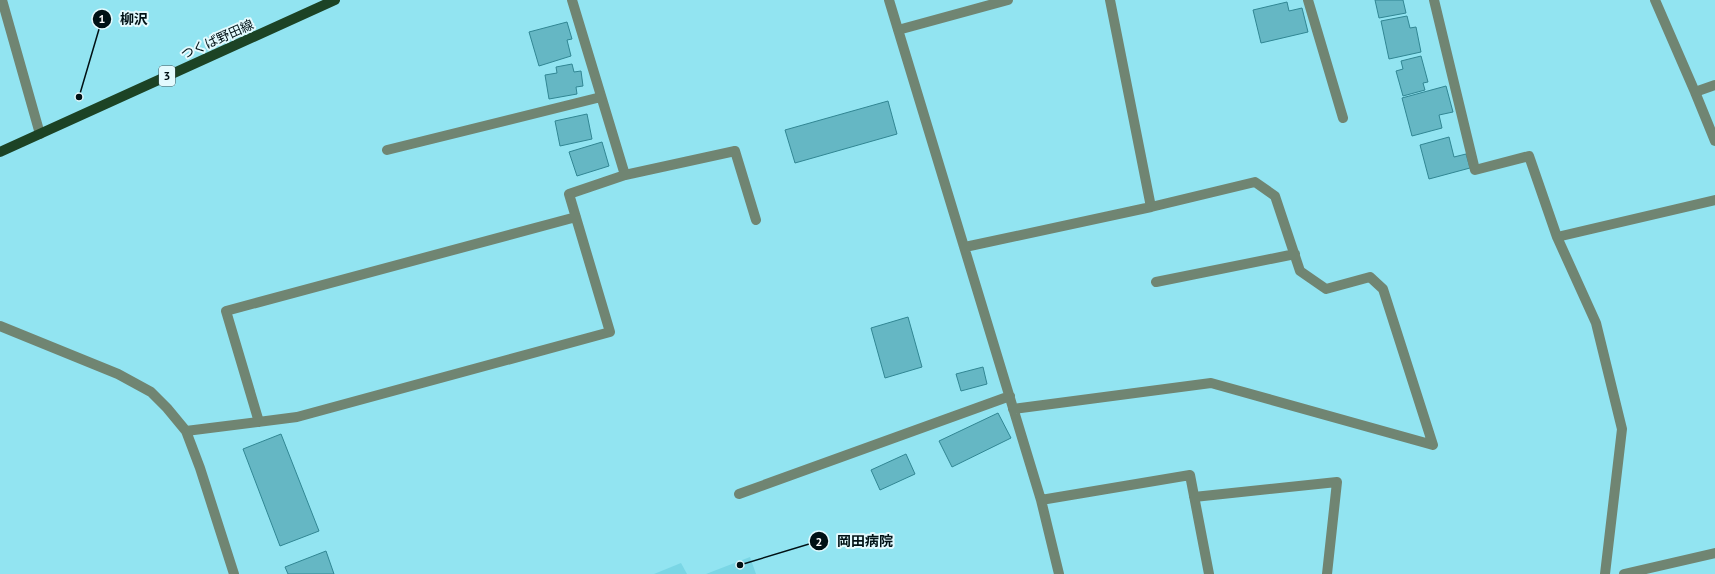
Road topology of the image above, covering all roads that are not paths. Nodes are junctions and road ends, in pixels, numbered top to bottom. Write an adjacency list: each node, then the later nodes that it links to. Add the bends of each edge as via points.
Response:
1 (2, 0): 15 (street)
2 (335, 0): 15 (main road, つくば野田線 / 3)
3 (572, 0): 13 (street)
4 (889, 0): 10 (street)
5 (1008, 0): 10 (street)
6 (1110, 0): 21 (street)
7 (1308, 0): 14 (street)
8 (1434, 0): 24 (street, via 1475,170 1529,156)
9 (1655, 0): 12 (street)
10 (898, 30): 25 (street)
11 (1715, 85): 12 (street)
12 (1696, 92): 16 (street)
13 (601, 97): 17 (street); 19 (street)
14 (1343, 118)
15 (40, 134): 18 (main road, つくば野田線 / 3)
16 (1715, 141)
17 (387, 150)
18 (0, 152)
19 (625, 175): 22 (street, via 569,194); 23 (street, via 735,151)
20 (1715, 200): 24 (street)
21 (1151, 207): 25 (street); 26 (street, via 1255,182 1275,196)
22 (576, 217): 31 (street, via 226,311); 31 (street, via 610,332 297,417)
23 (756, 220)
24 (1557, 237): 41 (street, via 1596,323 1622,428)
25 (965, 248): 29 (street)
26 (1295, 254): 27 (street); 30 (street, via 1300,271 1326,289 1370,277 1383,289 1433,445 1211,383)
27 (1156, 282)
28 (0, 326): 32 (street, via 118,374 150,392)
29 (1010, 396): 30 (street); 33 (street)
30 (1013, 409): 35 (street)
31 (259, 422): 32 (street)
32 (186, 431): 37 (street)
33 (739, 494)
34 (1194, 497): 35 (street, via 1190,475); 39 (street); 40 (street, via 1337,482)
35 (1041, 500): 38 (street)
36 (1715, 553): 42 (street)
37 (234, 574)
38 (1059, 574)
39 (1209, 574)
40 (1328, 574)
41 (1605, 574)
42 (1624, 574)

